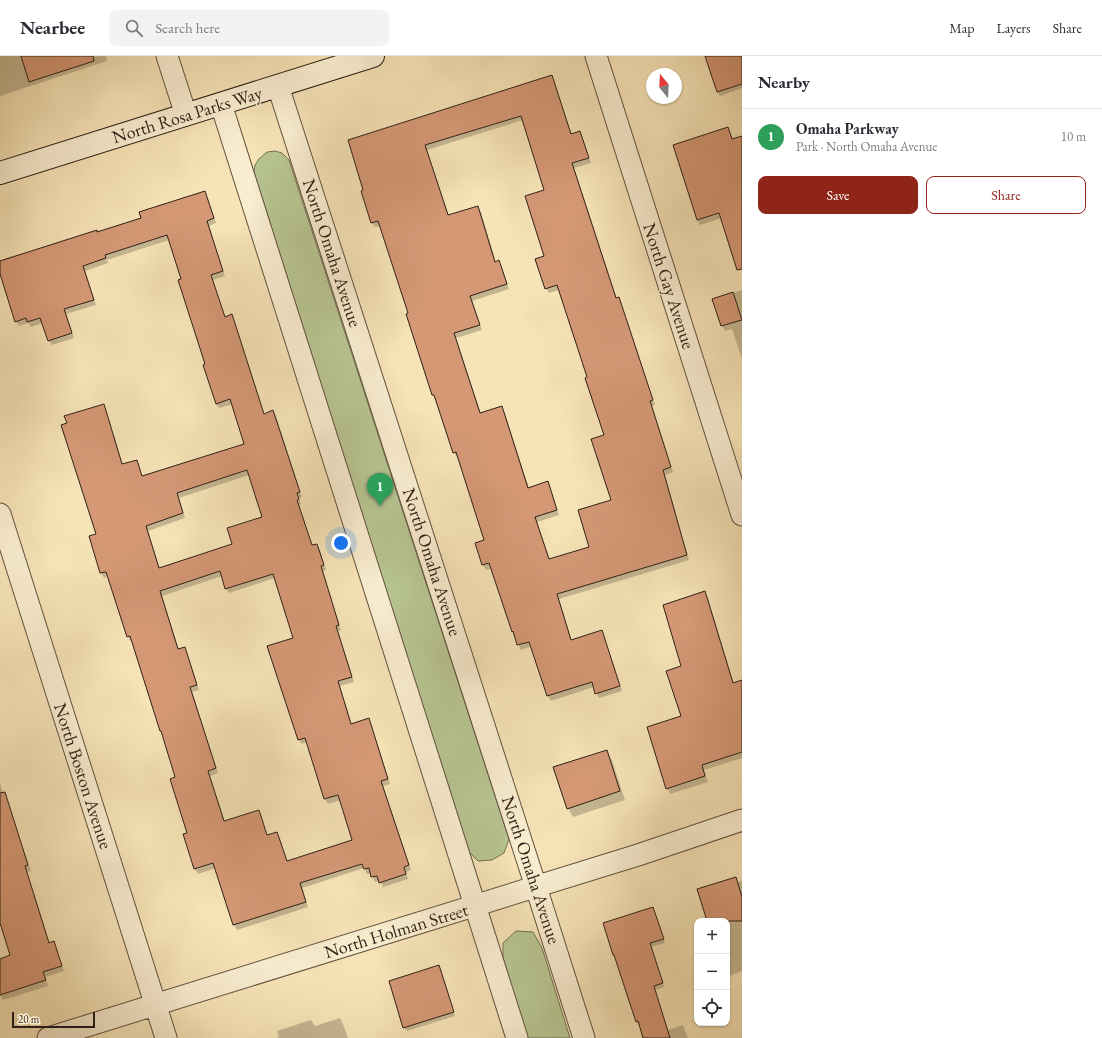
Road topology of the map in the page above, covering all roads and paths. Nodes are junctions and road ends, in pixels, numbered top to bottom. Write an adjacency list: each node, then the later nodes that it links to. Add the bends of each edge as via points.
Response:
1 (167, 56): 6 (street)
2 (596, 56): 9 (street, North Gay Avenue)
3 (368, 57): 4 (main road, North Rosa Parks Way)
4 (278, 86): 5 (main road, North Rosa Parks Way); 11 (street, North Omaha Avenue)
5 (221, 104): 6 (main road, North Rosa Parks Way); 12 (street)
6 (186, 114): 7 (main road, North Rosa Parks Way)
7 (0, 173)
8 (0, 514): 13 (street, North Boston Avenue)
9 (742, 515)
10 (742, 820): 11 (street, North Holman Street)
11 (536, 887): 12 (street, North Holman Street); 17 (street, North Omaha Avenue)
12 (475, 906): 13 (street, North Holman Street); 16 (street)
13 (156, 1005): 14 (street, North Holman Street); 15 (street, North Boston Avenue)
14 (48, 1038)
15 (166, 1038)
16 (517, 1038)
17 (584, 1038)

